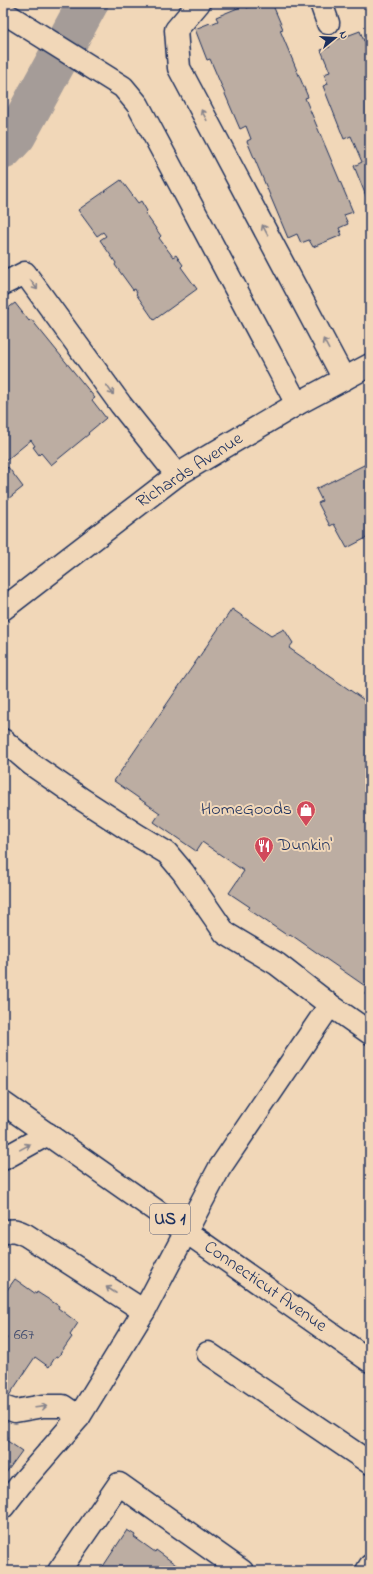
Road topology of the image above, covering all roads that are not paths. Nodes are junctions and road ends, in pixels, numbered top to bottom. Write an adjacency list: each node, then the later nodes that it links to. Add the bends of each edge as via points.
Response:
1 (199, 3): 5 (street, one-way to 1, via 179,68 176,30)
2 (3, 12): 6 (street, via 122,87 138,105)
3 (3, 284): 7 (street, one-way to 7, via 25,273 121,405)
4 (370, 365): 5 (street, Richards Avenue)
5 (344, 379): 6 (street, Richards Avenue)
6 (297, 404): 7 (street, Richards Avenue)
7 (176, 475): 8 (street, Richards Avenue)
8 (3, 609)
9 (3, 740): 10 (street, via 31,764 83,800 167,853 226,933 277,964)
10 (330, 1005): 11 (street); 15 (street, via 219,1169)
11 (370, 1033)
12 (3, 1104): 13 (street, Connecticut Avenue / US 1)
13 (48, 1134): 14 (street, one-way to 13); 15 (street, Connecticut Avenue / US 1)
14 (3, 1159)
15 (187, 1231): 17 (street); 19 (street, Connecticut Avenue / US 1)
16 (3, 1233): 17 (street, one-way to 16, via 26,1235 15,1230)
17 (144, 1311): 21 (street)
18 (208, 1353): 22 (street)
19 (370, 1361)
20 (3, 1407): 21 (street, one-way to 21, via 15,1411 43,1406 63,1406)
21 (79, 1417): 23 (street)
22 (370, 1463)
23 (3, 1507)
24 (370, 1566): 27 (street)
25 (59, 1571): 26 (street, via 119,1484)
26 (242, 1571)
27 (367, 1571)

